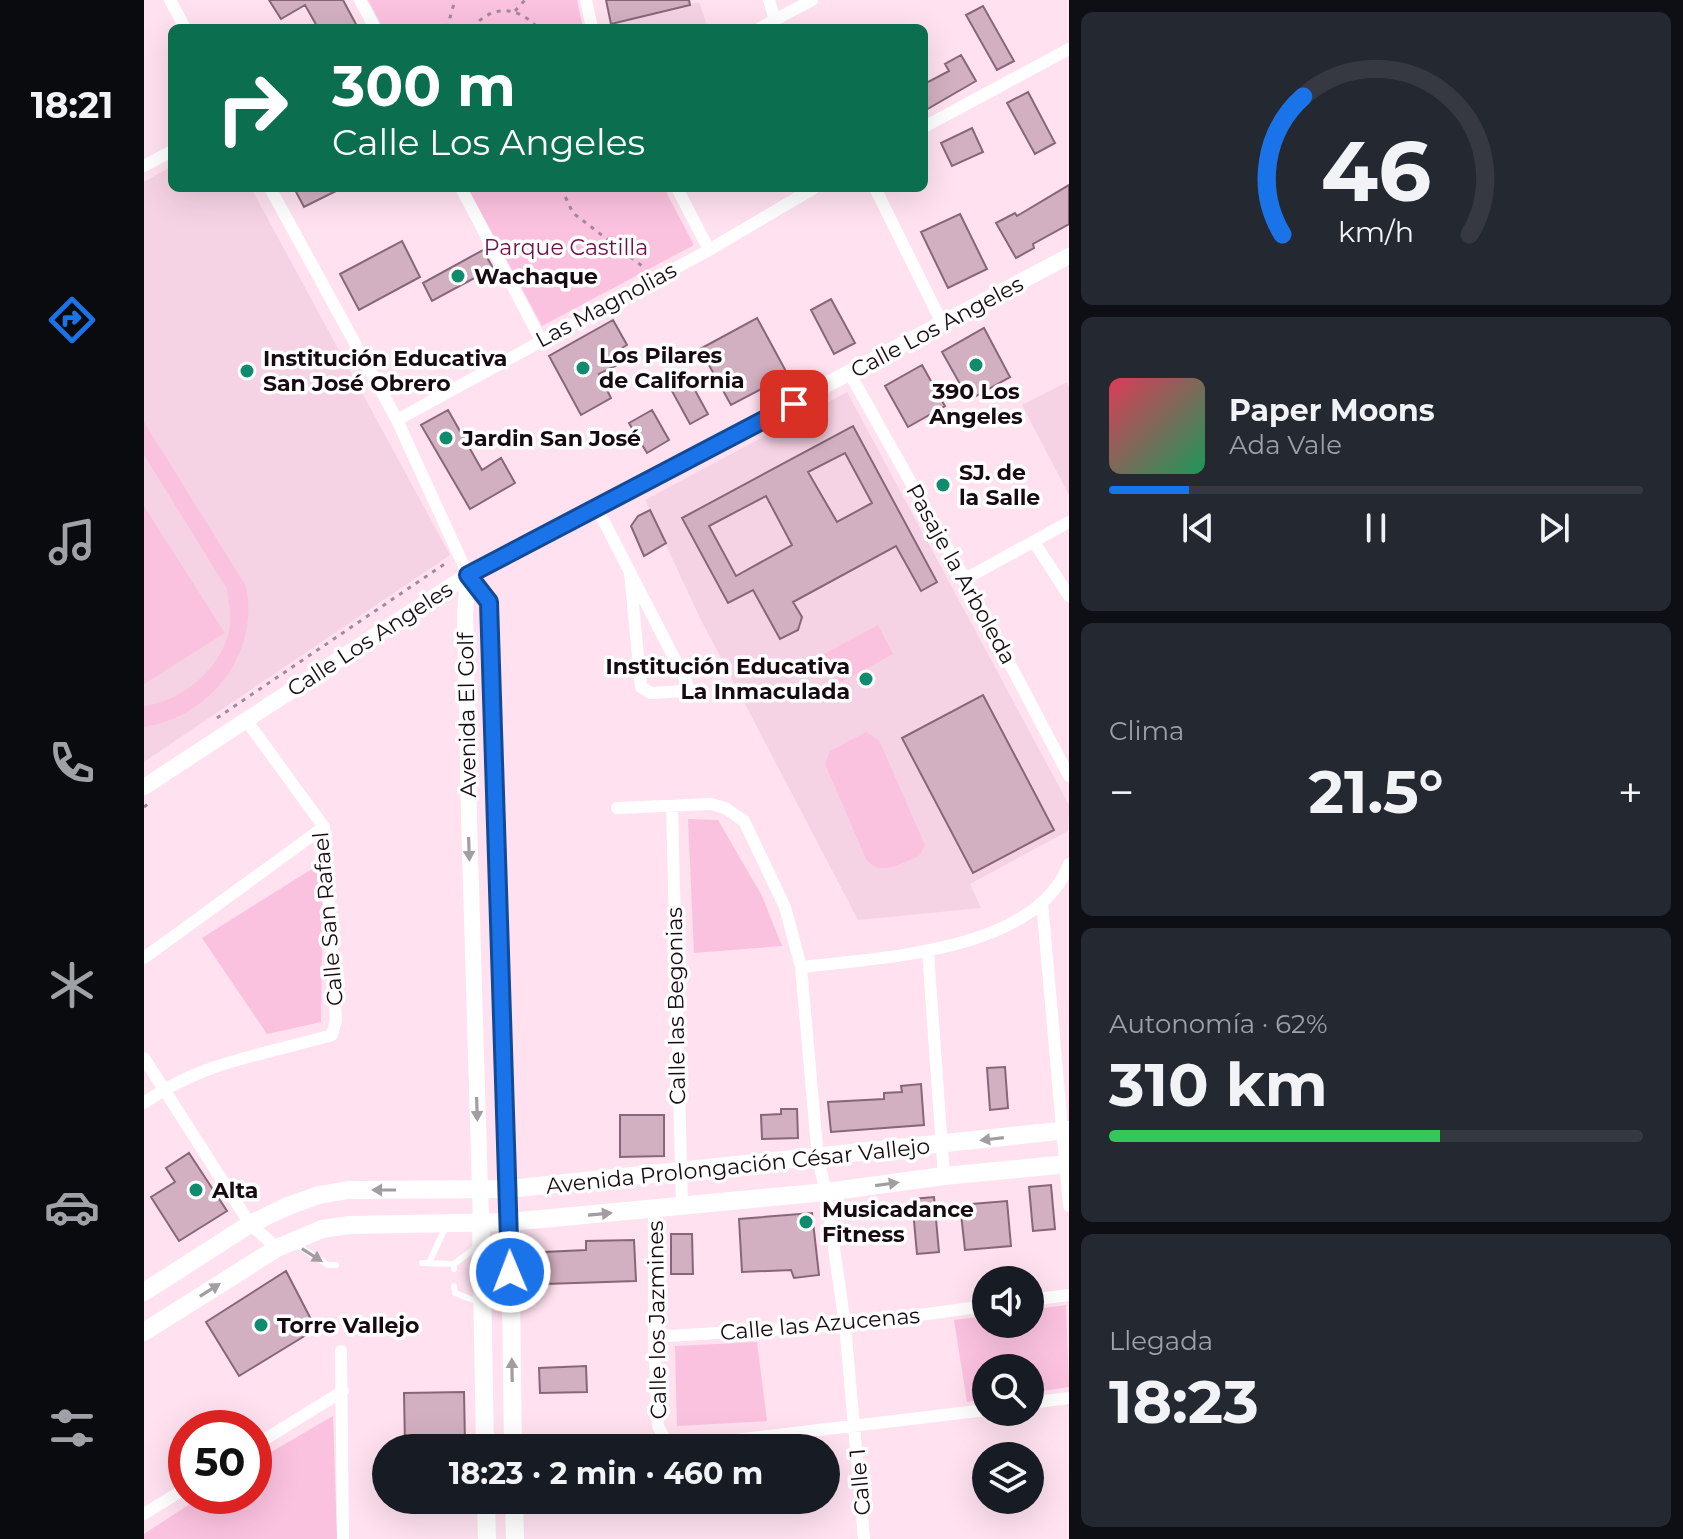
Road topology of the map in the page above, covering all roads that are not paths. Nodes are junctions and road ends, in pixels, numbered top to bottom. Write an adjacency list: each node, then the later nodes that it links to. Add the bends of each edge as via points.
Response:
1 (170, 0): 7 (street)
2 (360, 0): 8 (street)
3 (586, 0): 9 (street)
4 (769, 0): 6 (street)
5 (812, 0): 6 (street)
6 (775, 20): 10 (street)
7 (183, 24)
8 (373, 24)
9 (591, 24)
10 (768, 24)
11 (1069, 49): 12 (street)
12 (928, 125)
13 (168, 153): 14 (street)
14 (144, 166)
15 (272, 192): 25 (street)
16 (463, 192): 23 (street)
17 (679, 192): 20 (street)
18 (807, 192): 20 (street, Las Magnolias)
19 (877, 192): 22 (street)
20 (709, 250): 23 (street, Las Magnolias)
21 (1069, 256): 22 (street, Calle Los Angeles)
22 (942, 323): 24 (street, Calle Los Angeles)
23 (541, 340): 25 (street, Las Magnolias)
24 (850, 374): 26 (street, Calle Los Angeles); 31 (street, Pasaje la Arboleda)
25 (397, 420): 30 (street)
26 (597, 508): 29 (street); 30 (street, Calle Los Angeles)
27 (1069, 522): 28 (street)
28 (1034, 542): 31 (street); 32 (street)
29 (630, 573): 29 (street, via 686,681 686,691 651,693 641,687)
30 (468, 575): 33 (street, Calle Los Angeles); 38 (street, Avenida El Golf, via 489,602); 39 (street, Avenida El Golf)
31 (965, 579): 34 (street, Pasaje la Arboleda)
32 (1069, 596)
33 (246, 720): 35 (street, Calle Los Angeles); 40 (street, Calle San Rafael)
34 (1069, 776)
35 (144, 787)
36 (672, 806): 37 (street, Calle 1); 45 (street, Calle 1, via 711,804 744,821 785,907); 53 (street, Calle las Begonias)
37 (617, 808)
38 (497, 815): 39 (street); 55 (street, Avenida El Golf)
39 (469, 818): 56 (street, Avenida El Golf, one-way to 56)
40 (324, 827): 44 (street); 47 (street, Calle San Rafael, via 336,1020 332,1035 229,1062)
41 (1068, 870): 42 (street)
42 (1042, 902): 43 (street, via 992,932); 49 (street)
43 (928, 952): 45 (street); 50 (street)
44 (144, 958)
45 (801, 967): 51 (street, Calle 1)
46 (144, 1058): 47 (street)
47 (164, 1089): 48 (street, Calle San Rafael); 63 (street)
48 (144, 1103)
49 (1066, 1130): 50 (main road, Avenida Prolongación César Vallejo, one-way to 50); 52 (street)
50 (940, 1145): 51 (main road, Avenida Prolongación César Vallejo); 54 (street)
51 (818, 1159): 53 (main road, Avenida Prolongación César Vallejo); 57 (street, Calle 1)
52 (1067, 1164): 54 (main road, Avenida Prolongación César Vallejo); 59 (street)
53 (680, 1172): 55 (main road, Avenida Prolongación César Vallejo); 58 (street, Calle las Begonias)
54 (944, 1176): 57 (main road, Avenida Prolongación César Vallejo, one-way to 54)
55 (508, 1189): 56 (main road, Avenida Prolongación César Vallejo); 61 (street, Avenida El Golf)
56 (479, 1191): 62 (street, Avenida El Golf); 63 (main road, Avenida Prolongación César Vallejo, one-way to 63, via 348,1190 319,1195)
57 (826, 1192): 58 (main road, Avenida Prolongación César Vallejo); 74 (street, Calle 1)
58 (682, 1206): 60 (main road, Avenida Prolongación César Vallejo)
59 (1069, 1206)
60 (654, 1209): 61 (main road, Avenida Prolongación César Vallejo, one-way to 60); 76 (street, Calle los Jazmines)
61 (510, 1222): 62 (main road, Avenida Prolongación César Vallejo); 84 (main road, Avenida El Golf, one-way to 61)
62 (481, 1223): 64 (main road, Avenida Prolongación César Vallejo); 65 (main road, Avenida El Golf)
63 (250, 1224): 66 (street); 69 (main road, Avenida Prolongación César Vallejo)
64 (446, 1224): 65 (lane, via 426,1263 454,1267); 66 (main road, Avenida Prolongación César Vallejo, via 350,1225 322,1229)
65 (481, 1244): 72 (main road, Avenida El Golf)
66 (284, 1245): 67 (lane, one-way to 67); 75 (main road, Avenida Prolongación César Vallejo, one-way to 66)
67 (336, 1265)
68 (454, 1286): 72 (lane, via 455,1293)
69 (144, 1292)
70 (1069, 1295): 71 (street)
71 (1044, 1298)
72 (482, 1304): 83 (main road, Avenida El Golf)
73 (972, 1308): 74 (street, Calle las Azucenas)
74 (845, 1325): 76 (street, Calle las Azucenas); 82 (street, Calle 1)
75 (144, 1332)
76 (654, 1337): 82 (street, Calle los Jazmines, via 658,1426 667,1443 677,1447)
77 (341, 1351): 78 (street)
78 (343, 1391): 85 (street); 90 (street)
79 (1069, 1398): 80 (street)
80 (1044, 1401)
81 (972, 1411): 82 (street, Calle los Jazmines)
82 (855, 1424): 93 (street, Calle 1)
83 (485, 1434)
84 (513, 1434)
85 (272, 1435)
86 (168, 1499): 87 (street)
87 (144, 1514)
88 (486, 1514): 91 (main road)
89 (514, 1514): 92 (main road)
90 (343, 1539)
91 (487, 1539)
92 (515, 1539)
93 (864, 1539)

